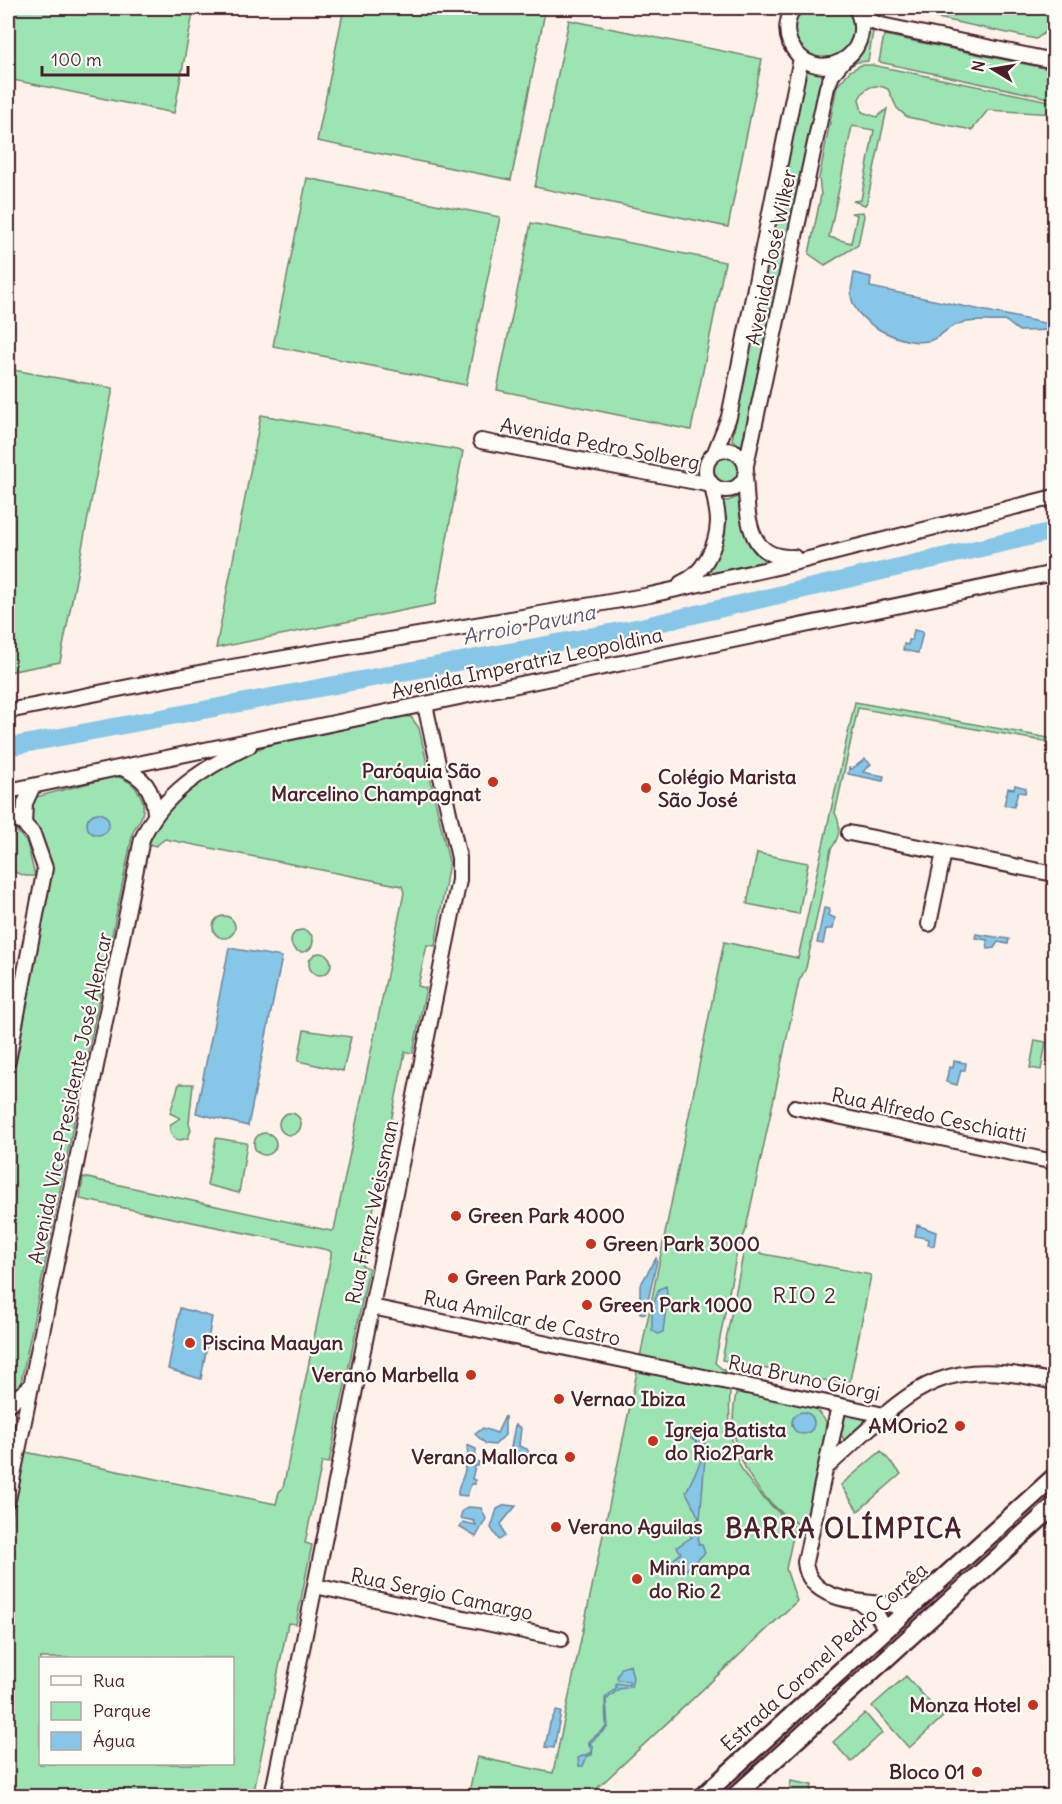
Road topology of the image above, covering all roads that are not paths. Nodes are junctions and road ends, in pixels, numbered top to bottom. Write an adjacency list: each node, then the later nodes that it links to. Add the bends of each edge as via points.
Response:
1 (794, 8): 3 (street, via 787,26 789,39)
2 (859, 13): 4 (street, via 880,25); 5 (street, Avenida José Wilker, via 860,43)
3 (801, 58): 5 (street, via 821,66); 7 (street, Avenida José Wilker, via 729,417)
4 (1052, 59)
5 (843, 61): 8 (street, Avenida José Wilker, via 827,87)
6 (481, 441): 9 (street, Avenida Pedro Solberg)
7 (715, 452): 8 (street, via 734,451); 9 (street, via 705,468)
8 (745, 470): 9 (street, via 739,485 729,490); 11 (street, Avenida José Wilker, via 749,519 760,546 778,557)
9 (712, 485): 13 (street, via 718,525 700,570 692,579)
10 (1054, 497): 11 (street, Avenida Imperatriz Leopoldina)
11 (818, 556): 13 (street, Avenida Imperatriz Leopoldina)
12 (1054, 573): 14 (street, Avenida Imperatriz Leopoldina)
13 (650, 595): 15 (street, Avenida Imperatriz Leopoldina, via 208,671)
14 (425, 705): 16 (street, Avenida Imperatriz Leopoldina); 30 (street, Rua Franz Weissman, via 459,858 459,880)
15 (8, 711)
16 (270, 736): 17 (street, Avenida Imperatriz Leopoldina); 21 (street, Avenida Vice-Presidente José Alencar, via 198,775)
17 (122, 768): 18 (street, Avenida Imperatriz Leopoldina); 21 (street, via 147,784)
18 (33, 786): 19 (street, Avenida Imperatriz Leopoldina); 22 (street, via 25,803)
19 (8, 791)
20 (8, 813): 22 (street)
21 (155, 813): 33 (street, Avenida Vice-Presidente José Alencar, via 142,839)
22 (24, 824): 27 (street, via 38,845 45,868)
23 (849, 833): 24 (street)
24 (944, 852): 25 (street); 26 (street)
25 (1054, 874)
26 (929, 924)
27 (8, 1061)
28 (795, 1107): 29 (street, Rua Alfredo Ceschiatti)
29 (1054, 1162)
30 (372, 1307): 31 (street, Rua Amilcar de Castro); 41 (street, Rua Franz Weissman)
31 (671, 1371): 35 (street, Rua Bruno Giorgi)
32 (1054, 1382): 36 (street, Rua Bruno Giorgi, via 993,1371 958,1373 918,1389)
33 (31, 1386): 34 (street); 39 (street, Avenida Vice-Presidente José Alencar)
34 (8, 1406)
35 (839, 1406): 36 (street, Rua Bruno Giorgi); 37 (street)
36 (885, 1415): 37 (street)
37 (828, 1466): 42 (street, via 806,1572 820,1591)
38 (1054, 1478): 44 (main road, Estrada Coronel Pedro Corrêa)
39 (8, 1500)
40 (1054, 1506): 43 (main road)
41 (315, 1586): 46 (street, Rua Sergio Camargo); 48 (street, Rua Franz Weissman)
42 (855, 1599): 44 (street); 45 (street, via 876,1613)
43 (946, 1605): 44 (main road); 47 (main road)
44 (912, 1607): 45 (main road, Estrada Coronel Pedro Corrêa)
45 (886, 1630): 49 (main road, Estrada Coronel Pedro Corrêa)
46 (561, 1639)
47 (749, 1789): 50 (main road)
48 (272, 1797)
49 (703, 1797)
50 (735, 1797)

